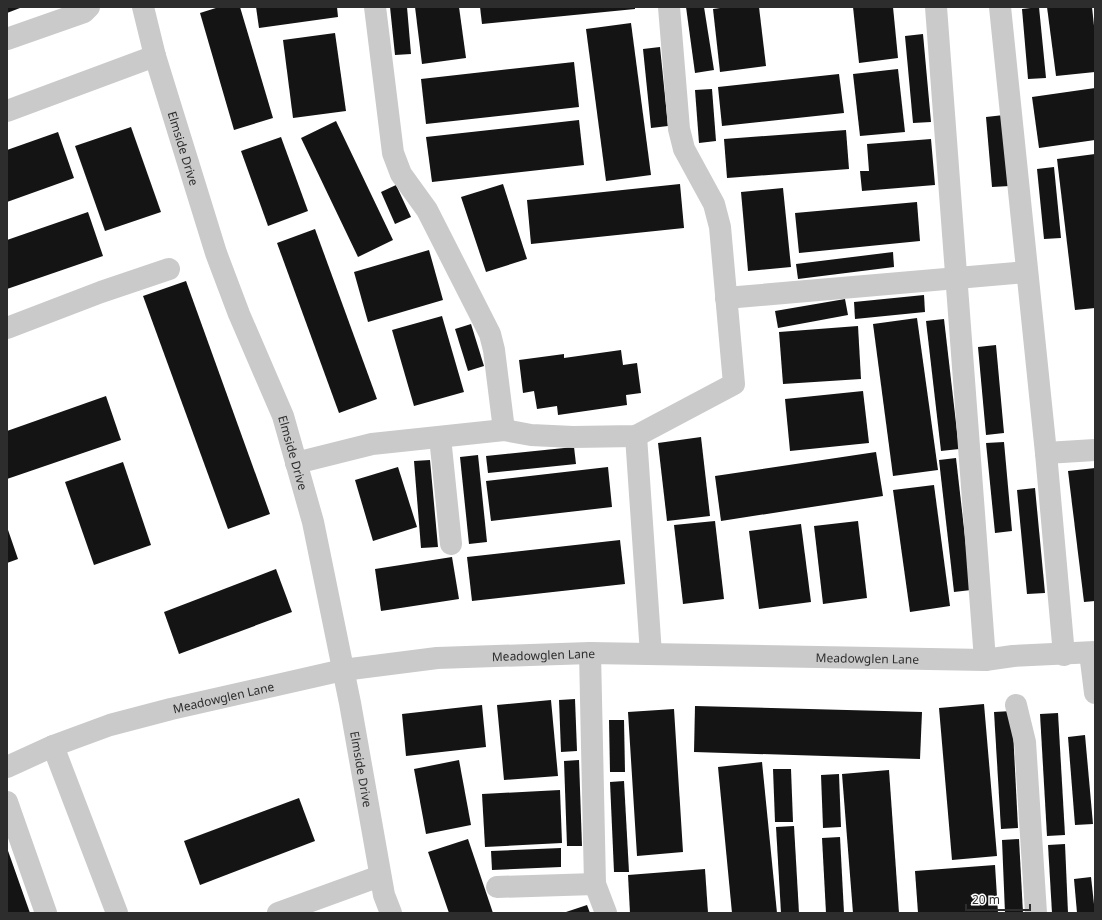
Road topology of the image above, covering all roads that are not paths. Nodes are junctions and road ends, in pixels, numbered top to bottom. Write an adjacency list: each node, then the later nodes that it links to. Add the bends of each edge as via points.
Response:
1 (89, 7): 7 (street, via 84,12)
2 (143, 7): 8 (street, Elmside Drive)
3 (375, 7): 15 (street, via 393,153 401,174 427,210 490,334)
4 (669, 7): 13 (street, via 679,130 684,149 714,204 720,226)
5 (936, 7): 12 (street)
6 (1000, 7): 11 (street)
7 (7, 39)
8 (155, 56): 9 (street); 20 (street, Elmside Drive, via 216,253 238,314 283,416)
9 (7, 111)
10 (169, 269): 14 (street)
11 (1027, 272): 12 (street); 19 (street)
12 (956, 279): 13 (street); 26 (street)
13 (726, 298): 16 (street, via 734,384)
14 (7, 328)
15 (504, 430): 16 (street, via 545,436); 17 (street)
16 (636, 436): 24 (street)
17 (440, 437): 20 (street, via 372,444); 21 (street)
18 (1095, 450): 19 (street)
19 (1046, 453): 25 (street)
20 (296, 463): 27 (street, Elmside Drive, via 313,522)
21 (451, 544)
22 (590, 653): 24 (street, Meadowglen Lane); 27 (street, Meadowglen Lane, via 437,658); 34 (street)
23 (1092, 653): 25 (street, Meadowglen Lane); 28 (street)
24 (651, 654): 26 (street, Meadowglen Lane)
25 (1064, 655): 26 (street, Meadowglen Lane, via 1013,656)
26 (984, 660)
27 (343, 670): 30 (street, Meadowglen Lane, via 118,723); 33 (street, Elmside Drive)
28 (1095, 693)
29 (1016, 705): 41 (street, via 1023,732 1027,770)
30 (53, 746): 31 (street, Meadowglen Lane); 37 (street)
31 (7, 767)
32 (7, 802): 36 (street)
33 (380, 876): 38 (street); 39 (street, Elmside Drive)
34 (595, 884): 35 (street); 40 (street)
35 (496, 887)
36 (46, 913)
37 (117, 913)
38 (278, 913)
39 (391, 913)
40 (606, 913)
41 (1036, 913)

